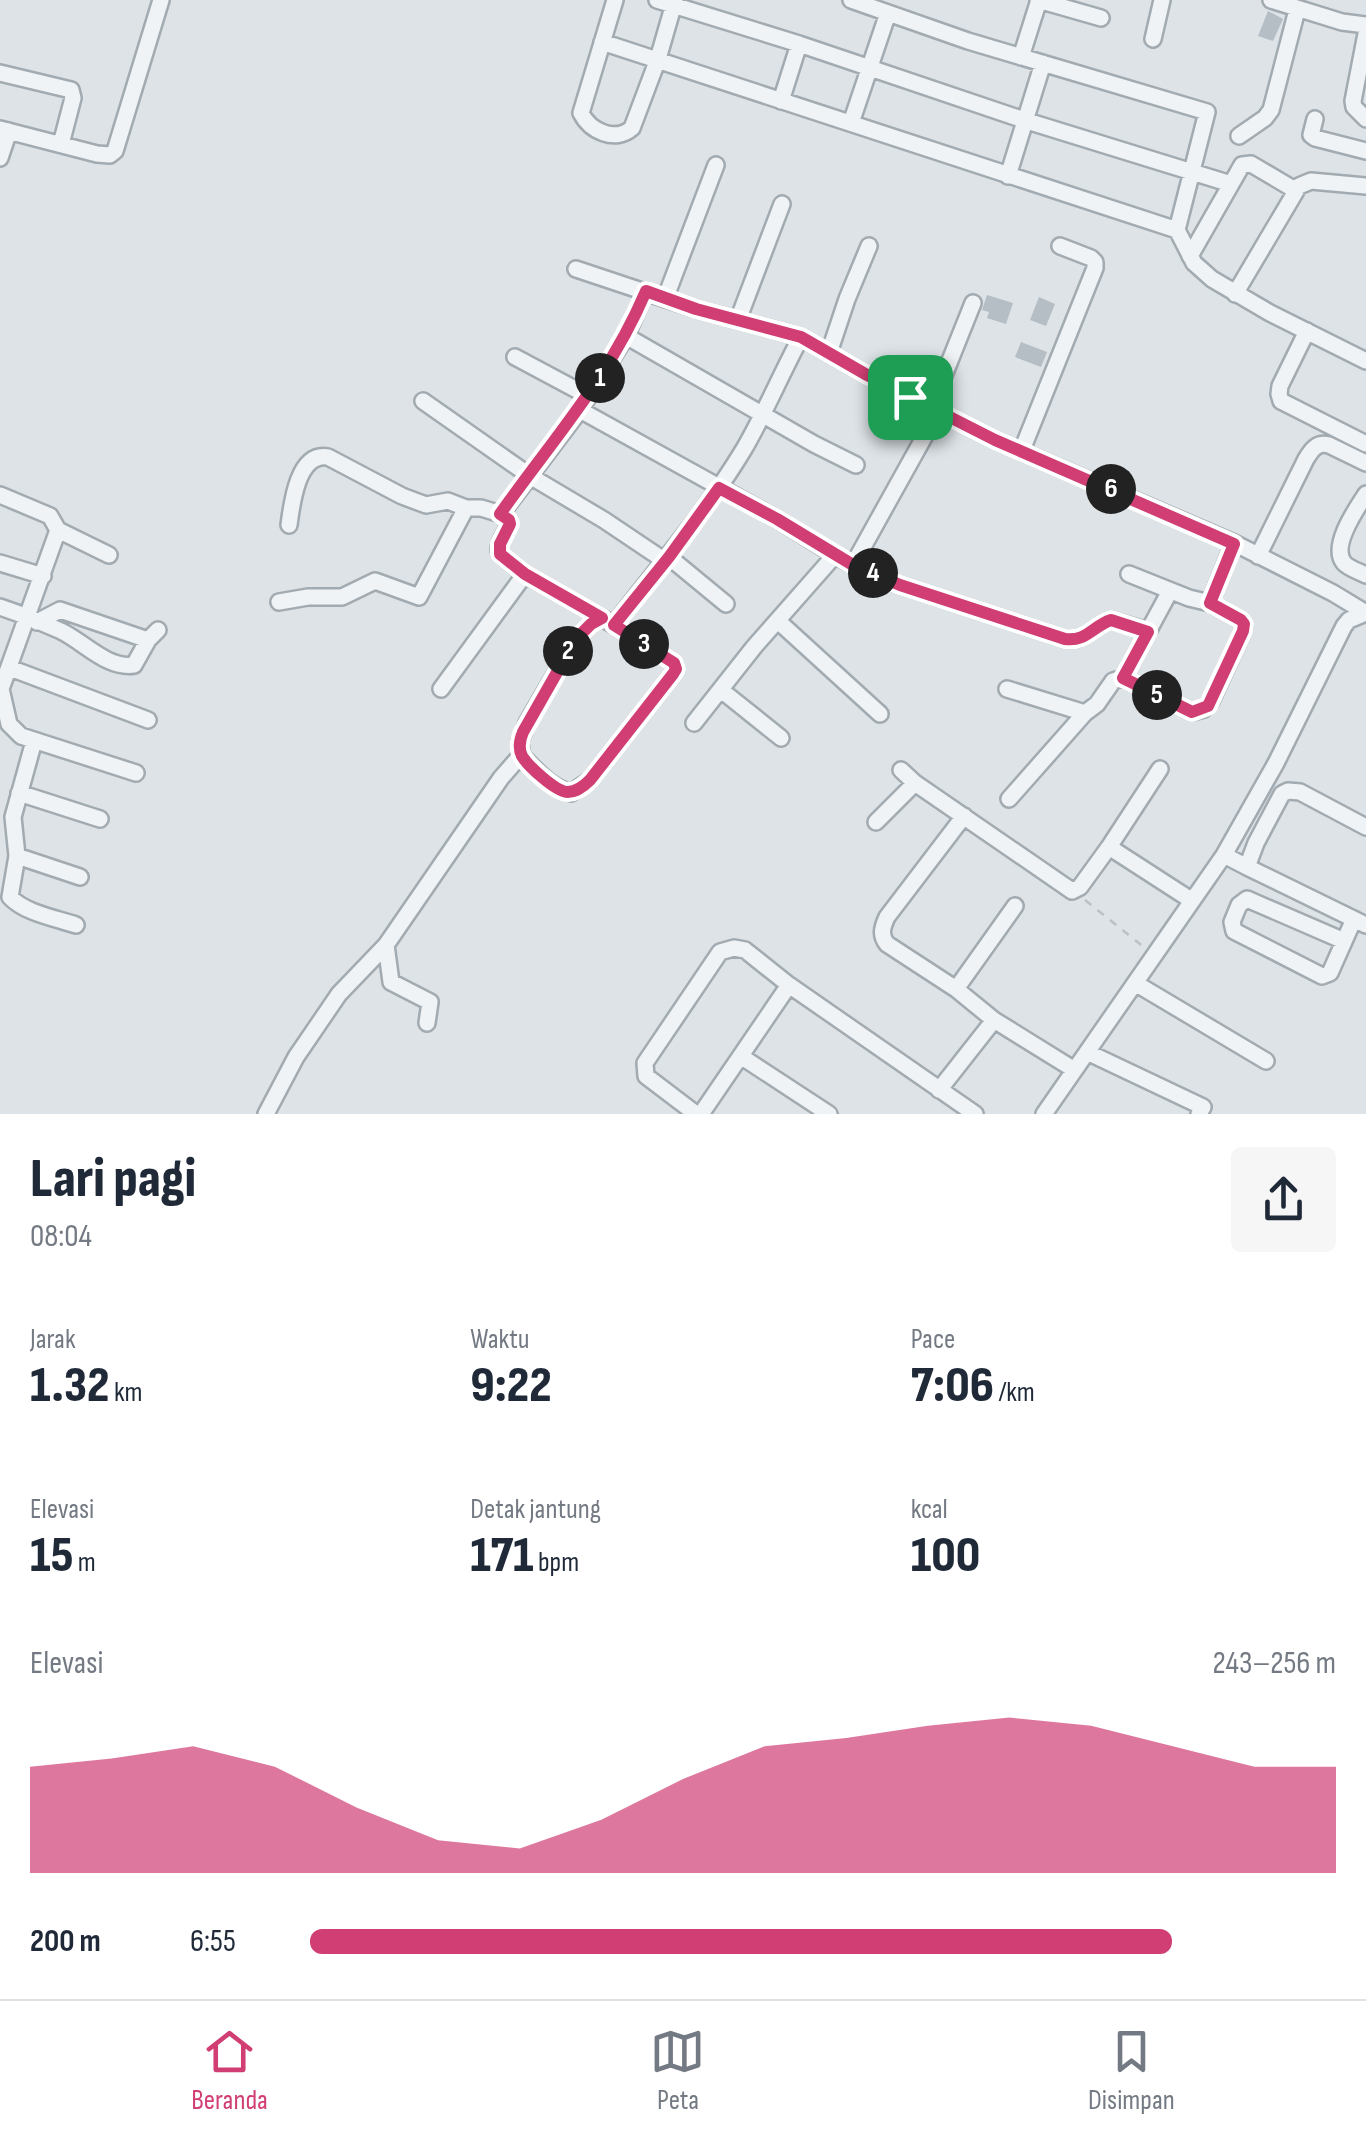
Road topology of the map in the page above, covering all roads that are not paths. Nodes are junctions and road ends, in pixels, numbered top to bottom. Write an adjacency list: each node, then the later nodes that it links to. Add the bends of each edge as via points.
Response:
1 (161, 0): 28 (street, via 115,151 104,155)
2 (615, 0): 14 (street)
3 (850, 0): 9 (street)
4 (1039, 0): 10 (street); 16 (street)
5 (1162, 0): 13 (street)
6 (1272, 0): 8 (street)
7 (668, 2): 15 (street); 17 (street)
8 (1297, 10): 11 (street); 27 (street, via 1271,110)
9 (888, 13): 16 (street); 19 (street)
10 (1101, 18)
11 (1366, 25)
12 (1366, 34): 23 (street, via 1352,101)
13 (1152, 40)
14 (602, 42): 17 (street); 17 (street, via 581,112 604,133 622,136 632,128)
15 (798, 44): 19 (street); 21 (street)
16 (1021, 57): 18 (street)
17 (658, 59): 21 (street)
18 (1043, 63): 24 (street); 32 (street, via 1207,112)
19 (869, 68): 24 (street); 25 (street)
20 (0, 73): 28 (street, via 72,90)
21 (781, 101): 25 (street)
22 (1315, 118): 29 (street, via 1314,138)
23 (1366, 119)
24 (1026, 122): 32 (street); 33 (street)
25 (851, 123): 33 (street)
26 (5, 130): 28 (street); 30 (street)
27 (1239, 136)
28 (60, 144)
29 (1366, 151)
30 (0, 158)
31 (716, 165): 45 (street)
32 (1191, 171): 34 (street); 38 (street)
33 (1008, 176): 38 (street)
34 (1230, 184): 36 (street, via 1246,164); 41 (street)
35 (1366, 186): 36 (street, via 1312,181)
36 (1295, 190): 44 (street)
37 (782, 204): 47 (street)
38 (1177, 230): 41 (street)
39 (870, 246): 51 (street)
40 (1060, 246): 59 (street, via 1091,258 1094,268)
41 (1190, 256): 44 (street)
42 (576, 269): 43 (street)
43 (646, 291): 45 (street); 49 (street)
44 (1236, 294): 48 (street)
45 (666, 299): 47 (street)
46 (973, 304): 56 (street)
47 (738, 320): 50 (street)
48 (1307, 332): 53 (street); 58 (street, via 1280,386 1281,401)
49 (626, 336): 55 (street); 57 (street)
50 (801, 337): 51 (street); 57 (street)
51 (828, 354): 56 (street)
52 (515, 357): 55 (street)
53 (1366, 360)
54 (423, 401): 62 (street)
55 (584, 403): 62 (street); 63 (street)
56 (934, 410): 59 (street); 76 (street)
57 (762, 414): 61 (street); 63 (street)
58 (1366, 444)
59 (1022, 450): 70 (street)
60 (1366, 463): 73 (street, via 1330,444 1317,445)
61 (856, 466)
62 (530, 476): 67 (street); 74 (street)
63 (719, 488): 72 (street); 74 (street)
64 (1366, 494): 79 (street, via 1340,544 1344,564)
65 (0, 495): 69 (street, via 50,516)
66 (466, 508): 67 (street); 68 (street, via 416,502 319,455 300,478); 82 (street, via 419,597 375,581 342,598)
67 (500, 514): 77 (street, via 510,524 498,550)
68 (289, 525)
69 (58, 530): 71 (street); 80 (street)
70 (1234, 544): 73 (street); 83 (street)
71 (108, 555)
72 (834, 555): 76 (street); 88 (street)
73 (1258, 556): 86 (street)
74 (667, 559): 84 (street); 89 (street)
75 (0, 563): 80 (street)
76 (853, 565): 90 (street, via 1065,639 1081,638 1111,620)
77 (525, 574): 89 (street); 93 (street)
78 (1129, 574): 81 (street)
79 (1366, 575)
80 (43, 576): 87 (street)
81 (1170, 591): 83 (street); 90 (street)
82 (280, 602)
83 (1210, 603): 92 (street, via 1244,624 1208,706 1192,712)
84 (726, 604)
85 (0, 607): 87 (street)
86 (1366, 613): 116 (street, via 1348,620 1338,636)
87 (32, 619): 87 (street, via 126,666 153,635 60,610); 91 (street)
88 (778, 621): 96 (street); 98 (street)
89 (608, 622): 103 (street, via 591,624 576,639 527,723); 103 (street, via 674,663 673,674 581,788 560,790)
90 (1148, 632): 92 (street)
91 (10, 668): 94 (street); 99 (street)
92 (1123, 678): 97 (street)
93 (441, 688)
94 (0, 689): 102 (street, via 12,729)
95 (1006, 689): 97 (street)
96 (721, 690): 100 (street); 101 (street)
97 (1085, 712): 109 (street)
98 (880, 714)
99 (148, 720)
100 (694, 724)
101 (781, 738)
102 (34, 740): 106 (street); 108 (street)
103 (521, 755): 125 (street)
104 (1160, 769): 115 (street)
105 (901, 770): 107 (street)
106 (136, 772)
107 (914, 784): 111 (street); 113 (street)
108 (19, 793): 110 (street); 112 (street)
109 (1009, 799)
110 (6, 815): 117 (street)
111 (964, 816): 115 (street, via 1075,891); 128 (street, via 886,917 882,932 887,944)
112 (100, 819)
113 (876, 822)
114 (1366, 827): 118 (street, via 1288,790)
115 (1109, 847): 120 (street)
116 (1224, 854): 118 (street); 120 (street)
117 (17, 856): 119 (street); 123 (street, via 10,892 15,903)
118 (1246, 867): 122 (street)
119 (80, 877)
120 (1192, 900): 126 (street)
121 (1015, 906): 128 (street)
122 (1360, 922): 124 (street)
123 (76, 925)
124 (1344, 941): 124 (street, via 1330,973 1322,976 1234,930 1232,922 1247,899)
125 (386, 945): 130 (street, via 391,982 430,1002); 137 (street, via 339,994)
126 (1136, 983): 131 (street); 133 (street)
127 (790, 985): 132 (street); 135 (street); 138 (street, via 745,950 720,952 645,1063 651,1081)
128 (956, 989): 129 (street)
129 (994, 1020): 134 (street); 135 (street)
130 (427, 1023)
131 (1086, 1052): 134 (street); 136 (street)
132 (742, 1057): 138 (street); 139 (street)
133 (1266, 1061)
134 (1073, 1070): 141 (street)
135 (940, 1090): 140 (street)
136 (1201, 1111): 142 (street)
137 (266, 1114)
138 (698, 1114)
139 (829, 1114)
140 (975, 1114)
141 (1044, 1114)
142 (1222, 1114)

